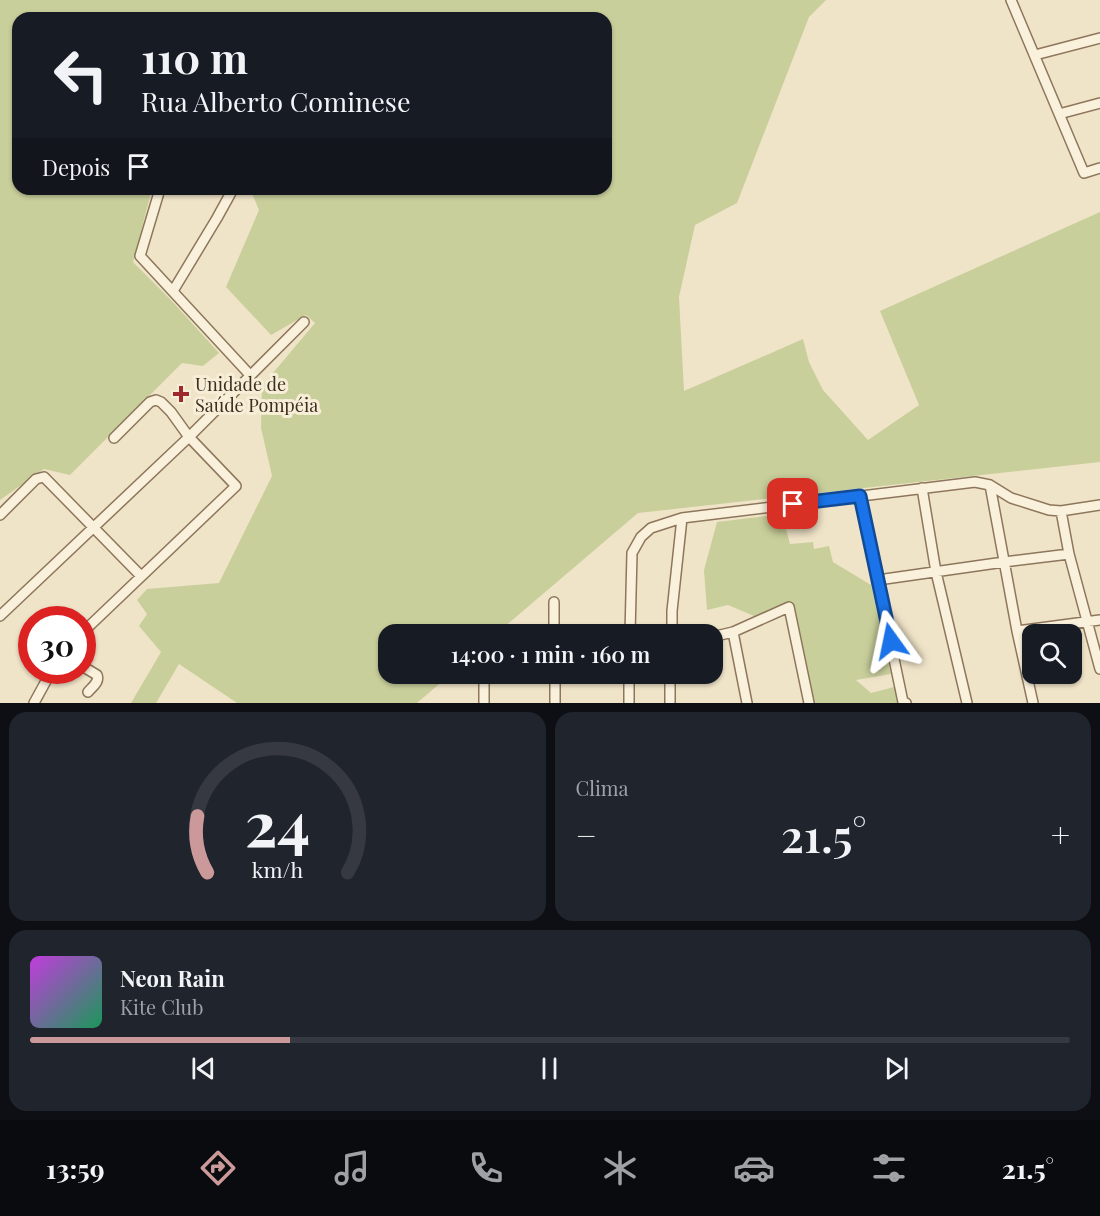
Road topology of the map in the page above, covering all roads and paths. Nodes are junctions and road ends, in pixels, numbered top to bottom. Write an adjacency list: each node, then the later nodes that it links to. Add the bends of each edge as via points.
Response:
1 (1011, 0): 3 (street)
2 (1100, 38): 3 (street)
3 (1035, 55): 5 (street)
4 (1100, 103): 5 (street)
5 (1059, 114): 6 (street, via 1084,173)
6 (1100, 168)
7 (158, 195): 9 (street, via 140,256)
8 (229, 195): 9 (street)
9 (173, 291): 11 (street)
10 (304, 322): 11 (street)
11 (250, 375): 12 (street)
12 (189, 437): 13 (street, via 171,412 156,400); 21 (street); 25 (street, via 236,486)
13 (114, 438)
14 (990, 485): 15 (street, via 975,482); 18 (street, via 1035,507); 23 (street)
15 (922, 488): 16 (street); 24 (street)
16 (860, 496): 20 (street); 26 (street)
17 (1100, 505): 18 (street)
18 (1061, 511): 22 (street)
19 (0, 515): 21 (street, via 36,479 45,477)
20 (682, 518): 33 (street, via 651,528 632,553); 34 (street)
21 (94, 528): 25 (street); 28 (street)
22 (1069, 554): 23 (street); 31 (street)
23 (1004, 562): 24 (street); 35 (street)
24 (936, 572): 26 (street); 54 (street)
25 (141, 576): 29 (street)
26 (878, 580): 53 (street)
27 (554, 602): 32 (street)
28 (0, 616)
29 (96, 619)
30 (1100, 620): 31 (street)
31 (1087, 622): 35 (street); 38 (street)
32 (554, 624)
33 (630, 624)
34 (672, 624)
35 (1017, 631): 55 (street)
36 (733, 632): 37 (street); 51 (street); 52 (street, via 789,607)
37 (723, 634)
38 (1100, 669)
39 (44, 684): 47 (street)
40 (95, 684): 45 (street)
41 (484, 684): 48 (street)
42 (555, 684): 49 (street)
43 (629, 684): 50 (street)
44 (669, 684): 46 (street)
45 (88, 692)
46 (668, 702)
47 (34, 703)
48 (484, 703)
49 (555, 703)
50 (629, 703)
51 (747, 703)
52 (809, 703)
53 (906, 703)
54 (967, 703)
55 (1033, 703)

